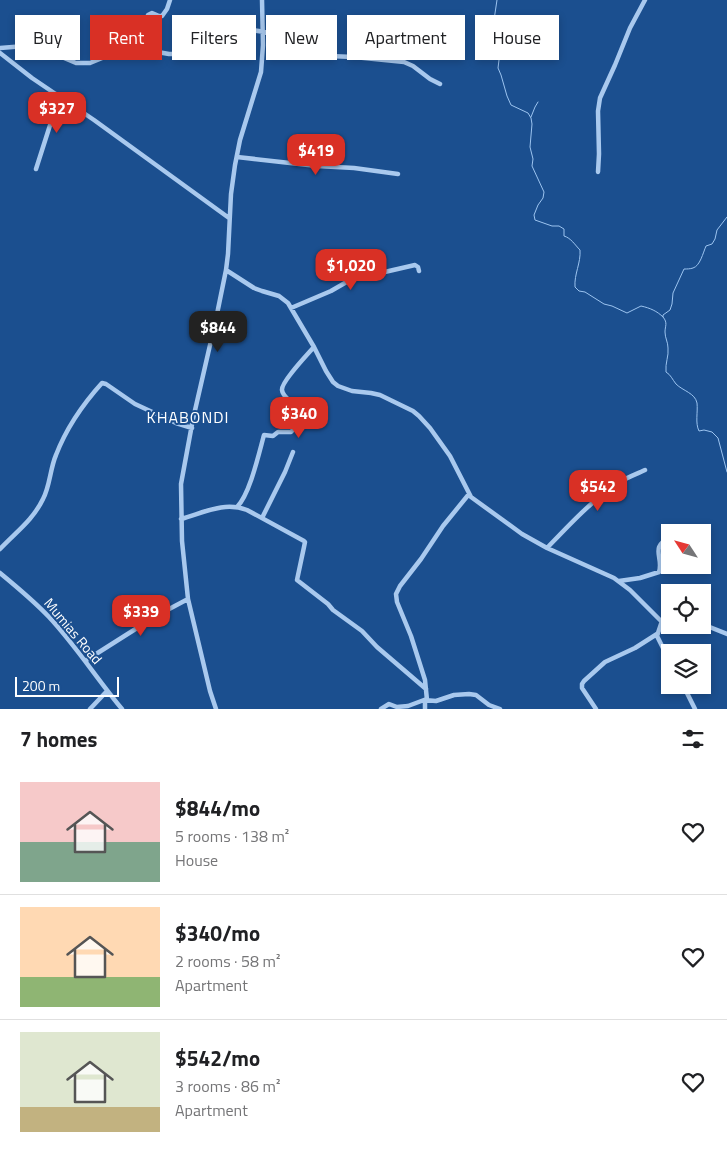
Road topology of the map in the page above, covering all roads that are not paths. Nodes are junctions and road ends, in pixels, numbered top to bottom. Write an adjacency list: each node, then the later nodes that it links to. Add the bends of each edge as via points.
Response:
1 (170, 0): 4 (street)
2 (262, 0): 5 (street)
3 (645, 0): 12 (street, via 600,98)
4 (162, 16)
5 (264, 32): 6 (street, via 219,24 212,27 201,48 187,54 129,47 90,63 76,63 38,48); 8 (street, via 285,35 314,52 329,56 404,62); 10 (street, via 261,72)
6 (0, 48)
7 (0, 54): 9 (street)
8 (440, 84)
9 (56, 94): 11 (street, via 52,119); 14 (street)
10 (237, 157): 13 (street); 14 (street)
11 (36, 169)
12 (598, 172)
13 (398, 174)
14 (229, 218): 15 (street)
15 (226, 270): 17 (street, via 258,290 281,297); 19 (street)
16 (419, 271): 17 (street, via 415,265 356,279)
17 (291, 308): 18 (street)
18 (314, 347): 22 (street, via 338,386 380,395 420,416 450,456); 23 (street, via 282,387 282,392 299,412 294,429 273,436 264,434 248,488)
19 (192, 428): 25 (street, via 182,477); 28 (street, via 148,411 102,384 77,416 61,444 42,502 23,528)
20 (293, 452): 24 (street)
21 (645, 470): 27 (street, via 607,491)
22 (469, 494): 27 (street, via 522,534); 41 (street, via 396,594)
23 (237, 507): 24 (street); 25 (street, via 225,506)
24 (262, 518): 41 (street, via 304,542 297,580 362,631)
25 (181, 519): 33 (street)
26 (661, 543): 30 (street)
27 (547, 548): 32 (street)
28 (0, 549)
29 (661, 569): 32 (street, via 640,578)
30 (661, 569)
31 (0, 573): 40 (street, Mumias Road, via 50,618)
32 (619, 581): 34 (street)
33 (188, 598): 40 (street); 47 (street)
34 (661, 620)
35 (661, 624): 37 (street)
36 (711, 628): 38 (street)
37 (657, 634): 39 (street); 51 (street, via 605,662 584,681 582,688)
38 (727, 634)
39 (661, 646)
40 (85, 661): 42 (street, Mumias Road)
41 (426, 690): 44 (street)
42 (107, 691): 45 (street); 46 (street, Mumias Road)
43 (688, 694): 52 (street)
44 (426, 700): 48 (street, via 408,706 390,704); 49 (street); 50 (street, via 469,694)
45 (90, 709)
46 (122, 709)
47 (216, 709)
48 (381, 709)
49 (425, 709)
50 (500, 709)
51 (596, 709)
52 (695, 709)

